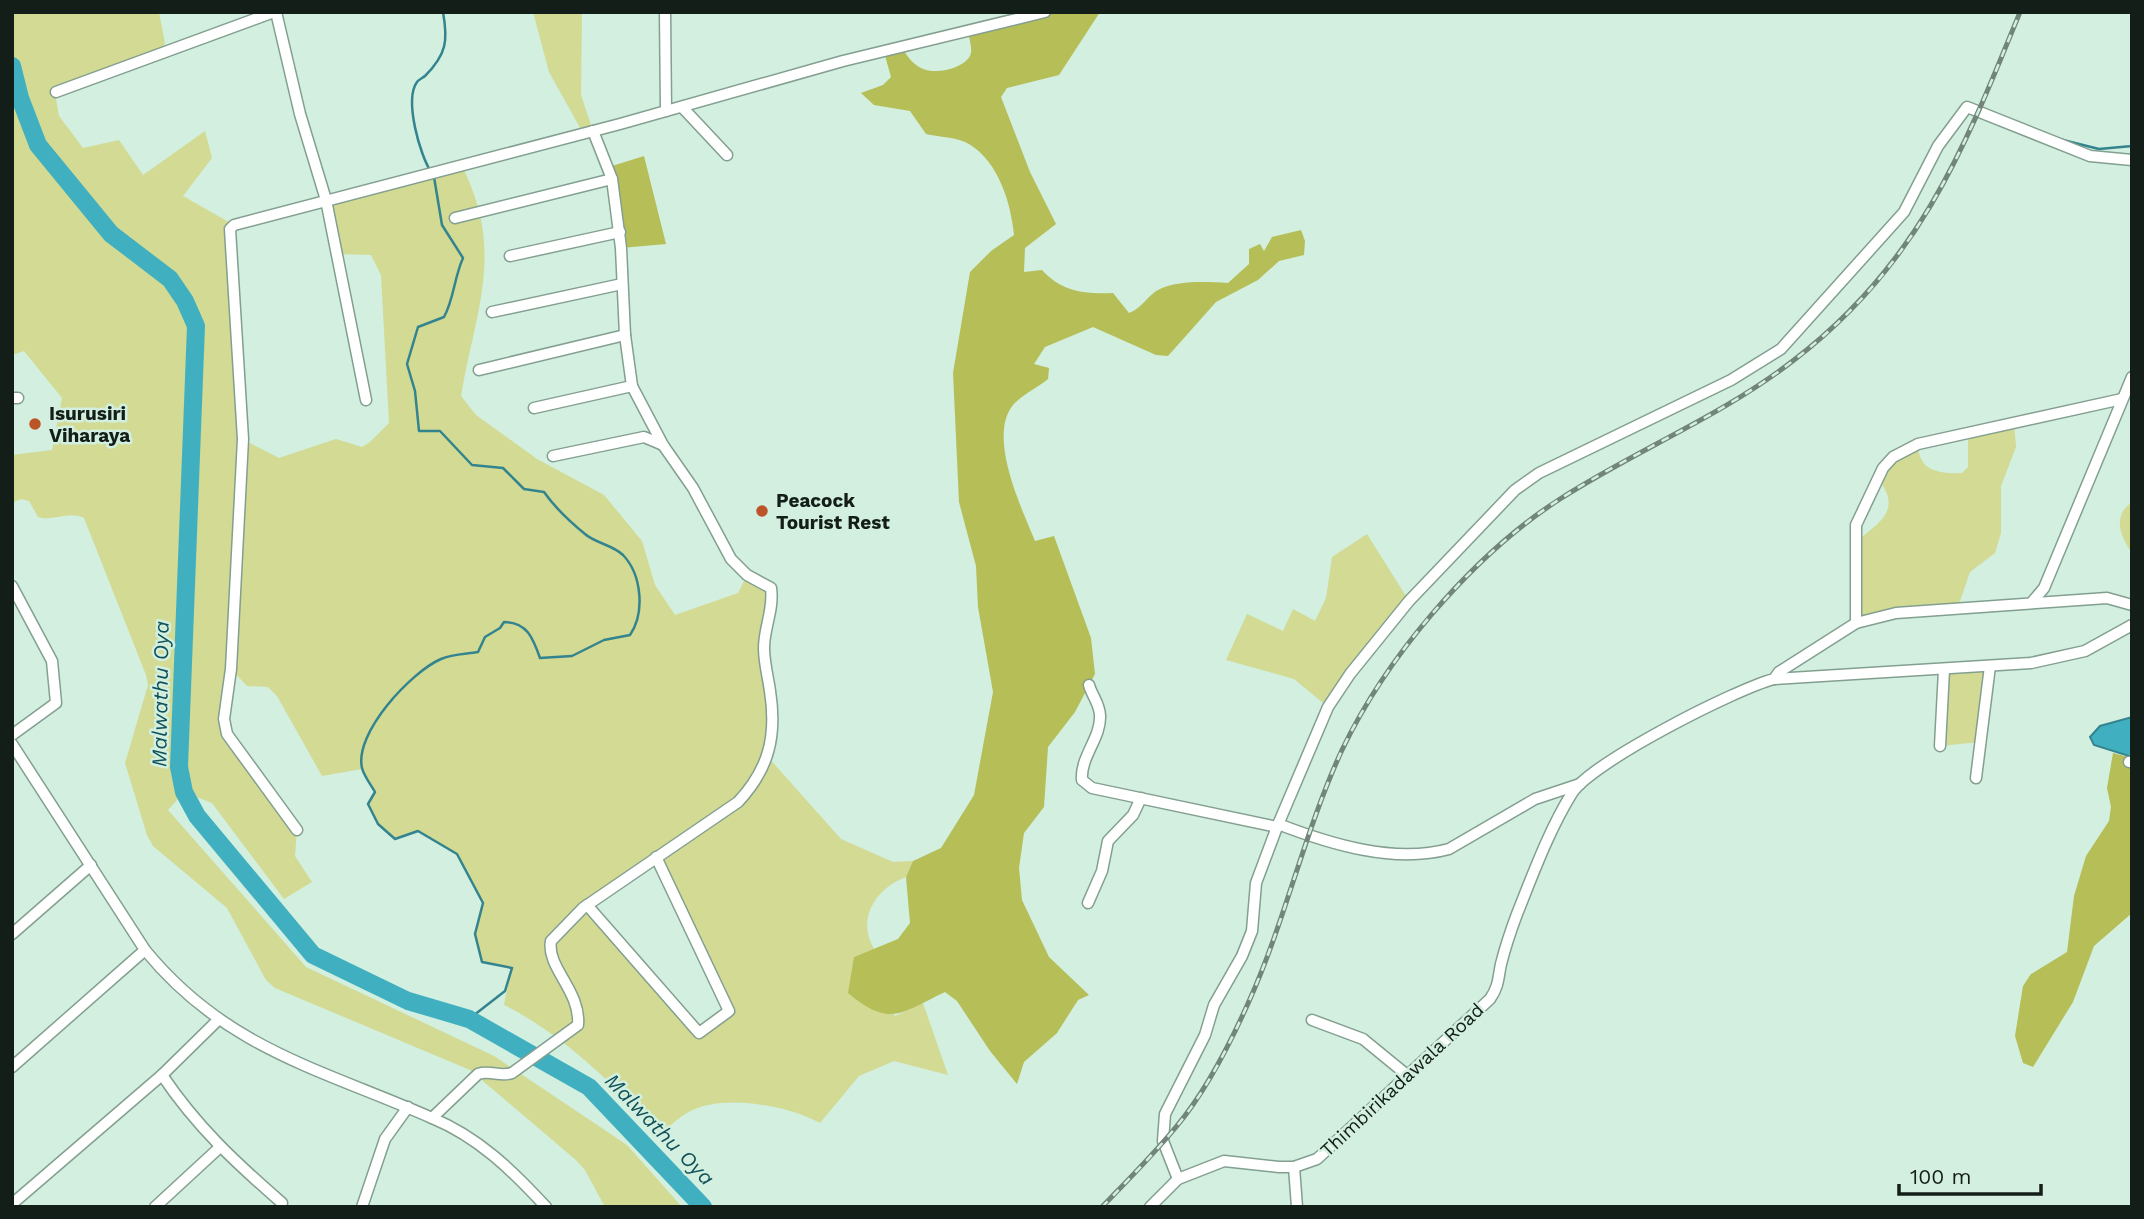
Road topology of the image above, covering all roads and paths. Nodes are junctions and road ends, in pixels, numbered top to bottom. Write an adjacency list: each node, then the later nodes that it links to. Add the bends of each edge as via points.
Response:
1 (275, 12): 4 (street); 11 (street)
2 (665, 12): 6 (street)
3 (1045, 12): 5 (street, via 842,61)
4 (56, 92)
5 (682, 107): 6 (street); 8 (street)
6 (666, 111): 7 (street)
7 (593, 131): 10 (street); 11 (street)
8 (727, 155)
9 (2132, 160): 41 (street, via 2090,156 1967,107 1938,146 1904,212 1781,349 1731,380 1539,473 1489,515 1409,601 1350,674 1328,708)
10 (612, 179): 12 (street); 13 (street)
11 (326, 200): 22 (street); 42 (street, via 230,229 243,439 231,670 224,719 227,734)
12 (455, 218)
13 (620, 232): 14 (street); 15 (street)
14 (510, 256)
15 (622, 284): 16 (street); 17 (street)
16 (492, 312)
17 (625, 335): 18 (street); 20 (street)
18 (479, 370)
19 (2132, 377): 21 (street)
20 (632, 386): 23 (street); 24 (street)
21 (2122, 399): 27 (street, via 2049,576); 29 (street, via 1918,444 1894,457 1877,478 1856,526)
22 (366, 400)
23 (534, 408)
24 (663, 445): 25 (street, via 644,437); 43 (street, via 693,488 731,559 771,589 764,648 772,702 765,768 751,788 738,802)
25 (553, 456)
26 (12, 586): 35 (street, via 52,661 55,703)
27 (2033, 601): 28 (street, via 2107,598); 29 (street, via 1896,613)
28 (2132, 605)
29 (1856, 623): 33 (street)
30 (2132, 625): 31 (street, via 2085,651)
31 (1990, 666): 32 (street); 38 (street)
32 (1944, 670): 33 (street); 37 (street)
33 (1776, 676): 39 (street, Thimbirikadawala Road, via 1749,685 1640,743)
34 (1089, 684): 40 (street, via 1101,719 1081,769 1082,780 1092,788)
35 (12, 736)
36 (12, 744): 44 (street)
37 (1940, 746)
38 (1976, 778)
39 (1580, 784): 41 (street, via 1535,799 1450,849 1435,853 1339,846); 52 (street, Thimbirikadawala Road, via 1542,853 1500,966 1497,989)
40 (1141, 798): 41 (street); 45 (street, via 1133,815 1108,841)
41 (1278, 826): 58 (street, via 1256,883 1252,931 1165,1114 1163,1140)
42 (297, 830)
43 (656, 857): 46 (street); 46 (street, via 729,1012 699,1033)
44 (91, 864): 47 (street); 48 (street)
45 (1088, 903)
46 (587, 905): 55 (street, via 558,930 549,949 576,1001 578,1025 523,1067 504,1076 478,1073)
47 (12, 934)
48 (145, 950): 49 (street, via 178,989); 51 (street)
49 (218, 1020): 53 (street); 54 (street, via 309,1070)
50 (1312, 1020): 52 (street, via 1363,1040)
51 (12, 1067)
52 (1407, 1074): 57 (street, Thimbirikadawala Road, via 1317,1158)
53 (162, 1075): 56 (street); 60 (street)
54 (408, 1107): 55 (street); 62 (street, via 385,1139)
55 (432, 1118): 63 (street, via 467,1135 510,1168)
56 (219, 1148): 59 (street); 61 (street)
57 (1294, 1167): 58 (street, via 1224,1161); 65 (street)
58 (1178, 1179): 64 (street)
59 (282, 1203)
60 (12, 1204)
61 (156, 1206)
62 (362, 1207)
63 (546, 1207)
64 (1150, 1207)
65 (1297, 1207)

